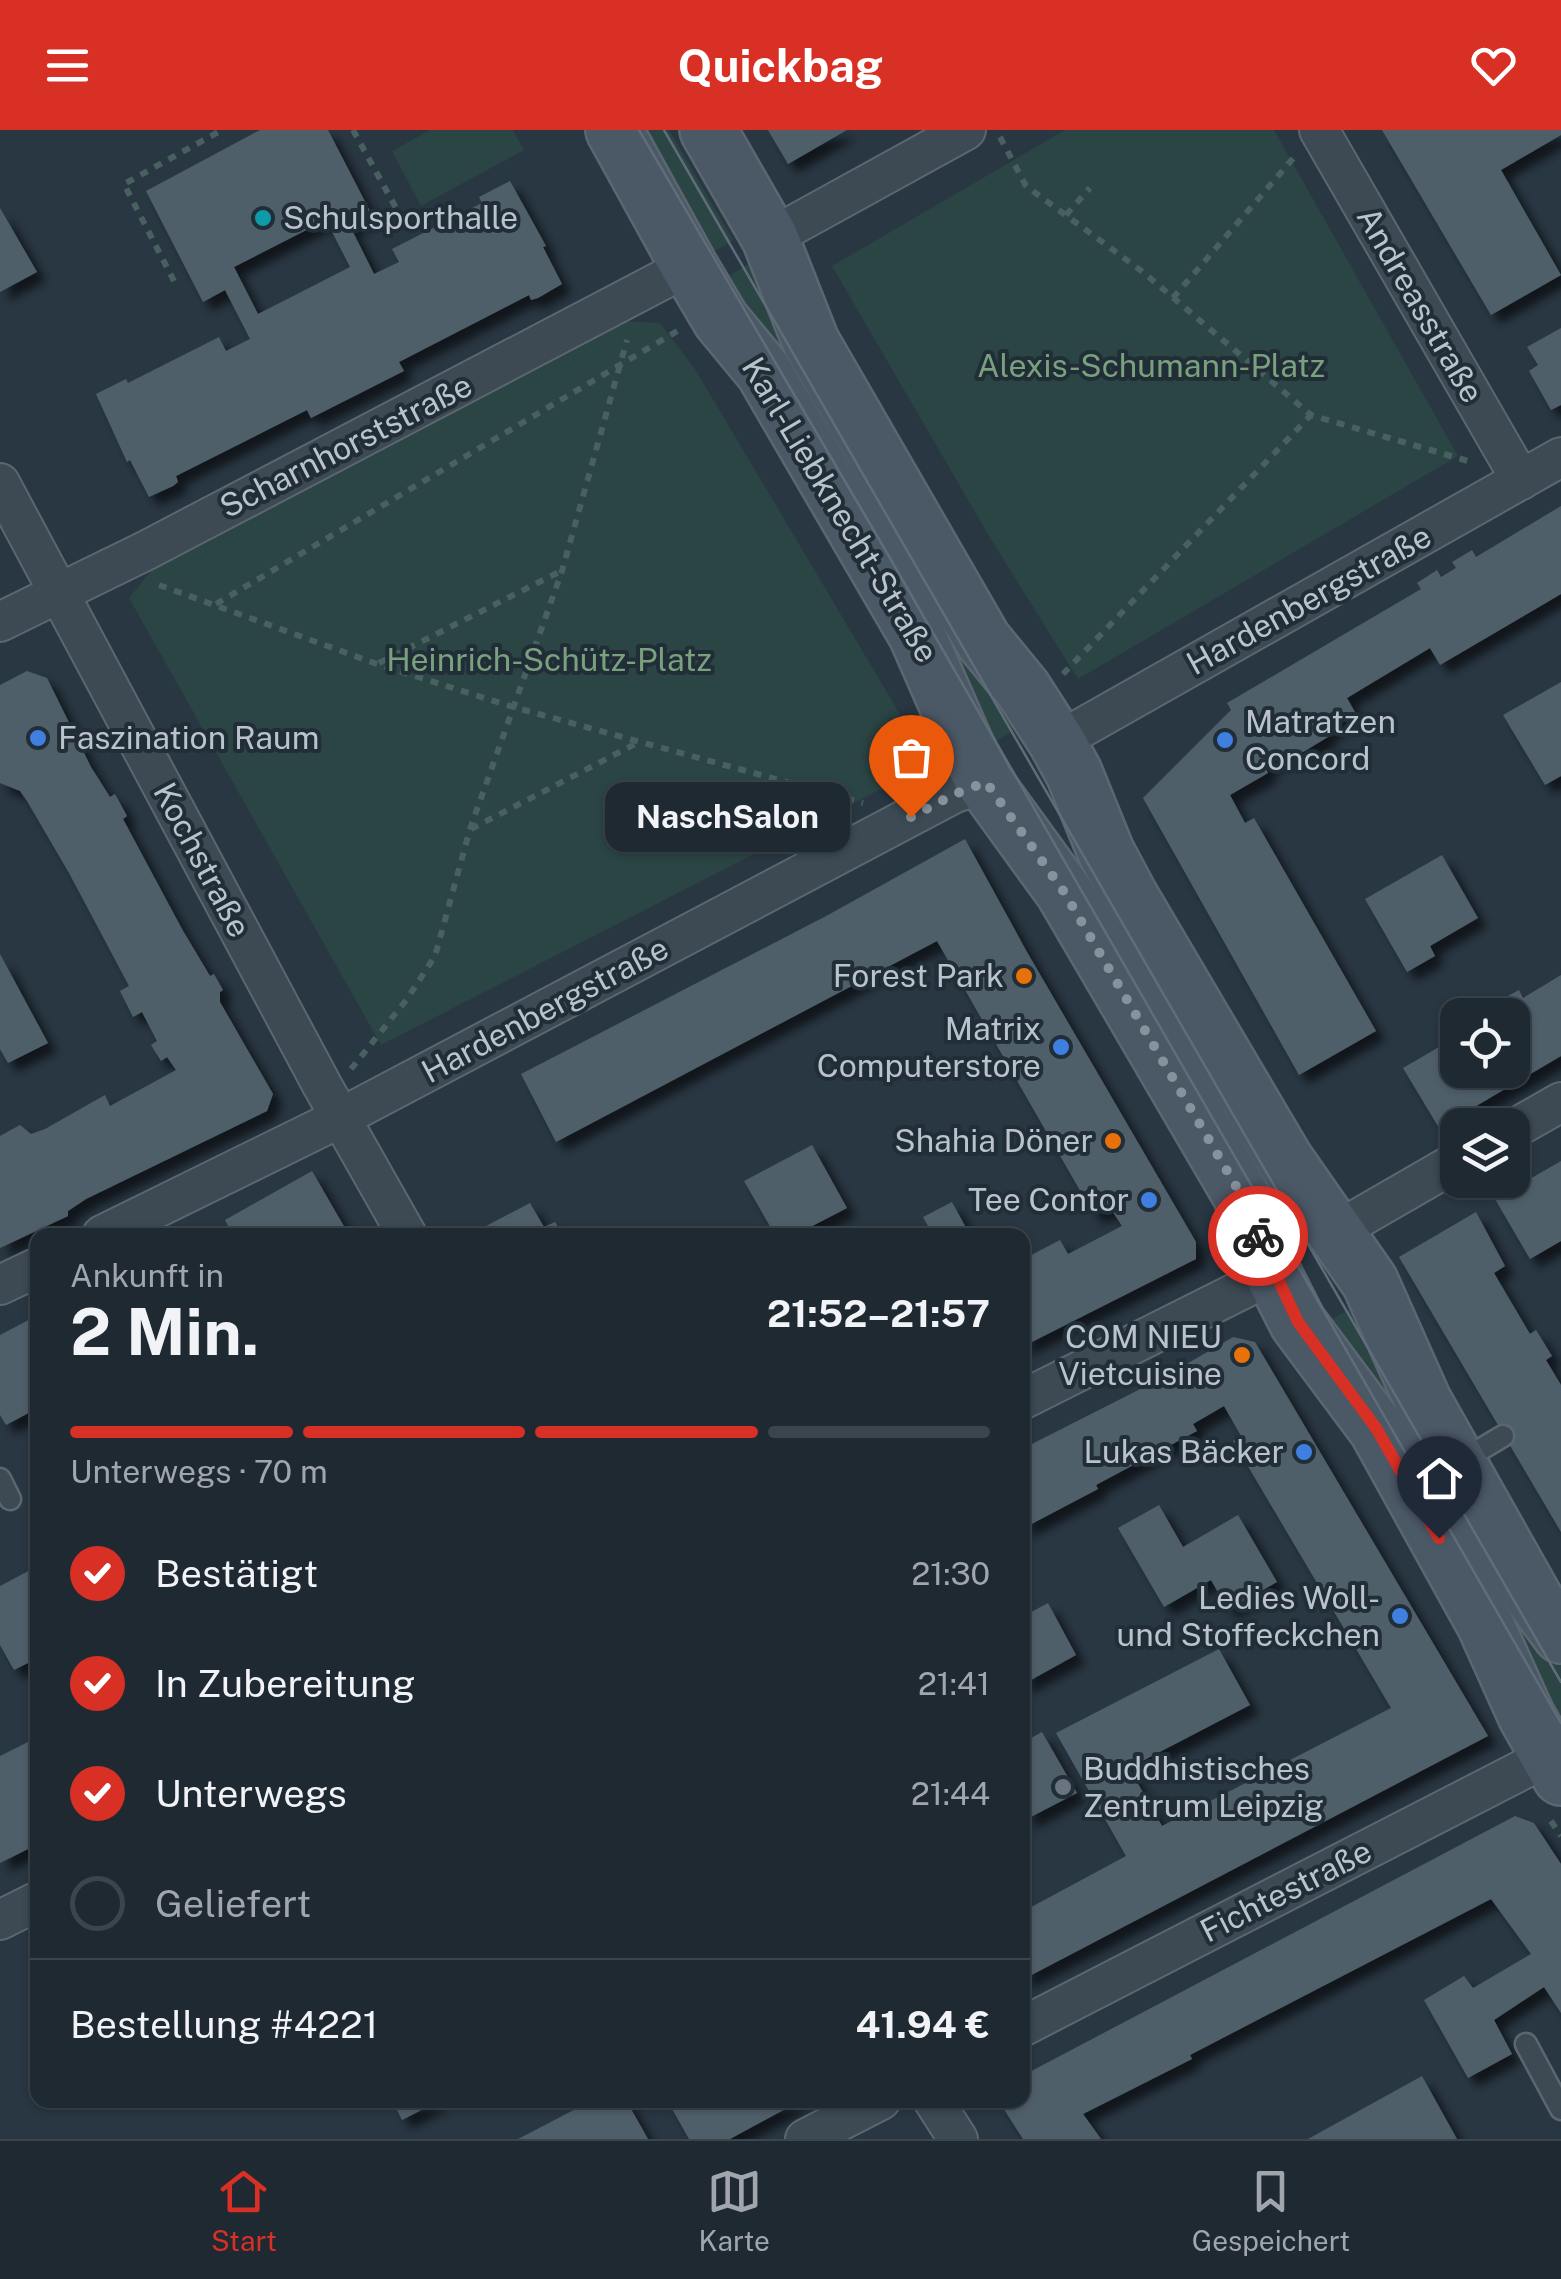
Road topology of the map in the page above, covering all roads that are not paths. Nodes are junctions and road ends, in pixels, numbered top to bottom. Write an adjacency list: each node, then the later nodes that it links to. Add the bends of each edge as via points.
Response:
1 (614, 130): 6 (main road, Karl-Liebknecht-Straße)
2 (708, 130): 5 (main road, Karl-Liebknecht-Straße)
3 (966, 130): 5 (street)
4 (1308, 142): 8 (street, Andreasstraße)
5 (770, 238): 12 (main road, Karl-Liebknecht-Straße, via 811,342 916,529 983,640)
6 (689, 266): 10 (street, Scharnhorststraße); 13 (main road, Karl-Liebknecht-Straße, via 764,372 882,573)
7 (1561, 457): 8 (street, Hardenbergstraße)
8 (1521, 480): 12 (street, Hardenbergstraße)
9 (0, 483): 10 (street, Kochstraße)
10 (57, 592): 11 (street, Scharnhorststraße); 15 (street, Kochstraße)
11 (0, 622)
12 (1057, 742): 20 (main road, Karl-Liebknecht-Straße, via 1130,897 1285,1160)
13 (986, 782): 15 (street, Hardenbergstraße); 22 (main road, Karl-Liebknecht-Straße, via 1064,892 1164,1062 1240,1193)
14 (1561, 1102): 16 (street)
15 (340, 1118): 18 (street, Hardenbergstraße); 19 (street, Kochstraße)
16 (1530, 1120)
17 (1440, 1171): 20 (street)
18 (116, 1228)
19 (403, 1228)
20 (1335, 1232): 27 (main road, Karl-Liebknecht-Straße, via 1370,1282 1418,1391 1480,1449 1535,1600)
21 (30, 1271): 23 (street)
22 (1273, 1274): 24 (street); 28 (main road, Karl-Liebknecht-Straße, via 1298,1322 1384,1440)
23 (0, 1286)
24 (1030, 1396)
25 (0, 1479): 26 (lane)
26 (10, 1498)
27 (1561, 1635)
28 (1555, 1766): 31 (street, Fichtestraße)
29 (30, 1905): 30 (street)
30 (0, 1920)
31 (1030, 2023)
32 (1526, 2044): 35 (lane)
33 (865, 2108): 36 (street)
34 (937, 2108): 37 (street)
35 (1561, 2109)
36 (805, 2139)
37 (958, 2139)

